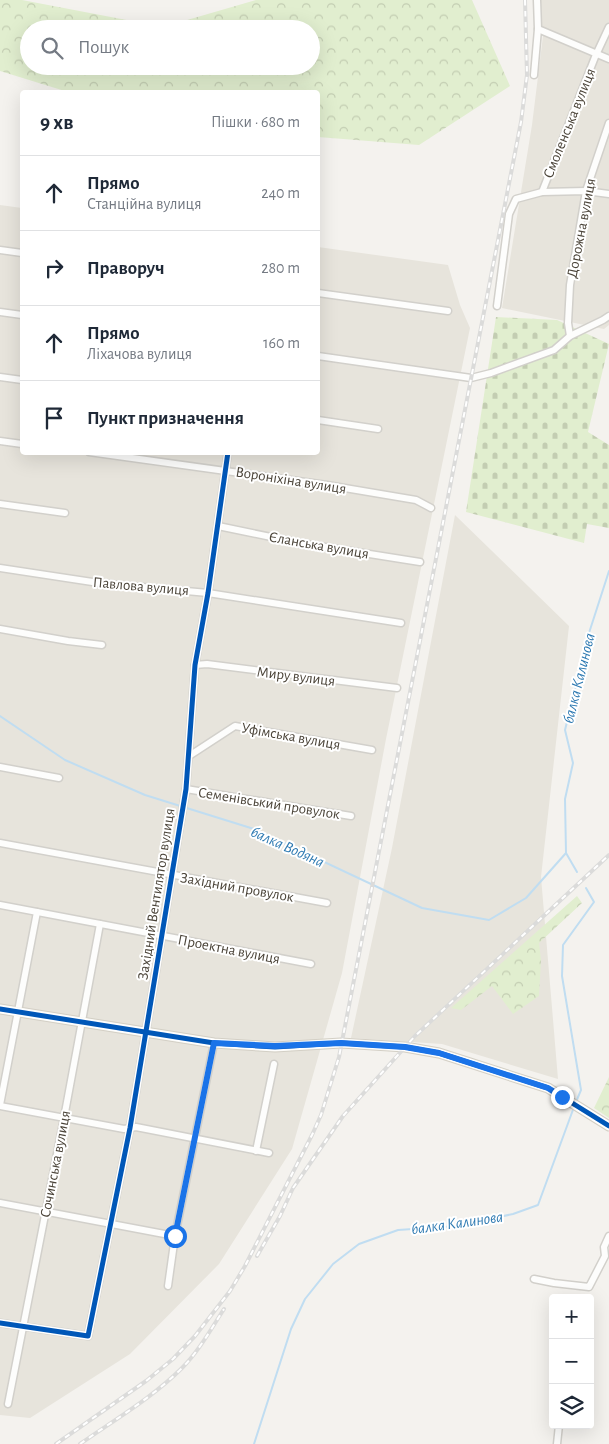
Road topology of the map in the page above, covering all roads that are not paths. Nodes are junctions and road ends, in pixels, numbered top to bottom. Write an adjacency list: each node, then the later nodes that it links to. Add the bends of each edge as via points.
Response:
1 (537, 0): 3 (street)
2 (609, 27): 4 (street, Смоленська вулиця)
3 (538, 29): 4 (street); 6 (street)
4 (597, 53): 5 (street); 9 (street, Смоленська вулиця)
5 (609, 59)
6 (534, 75)
7 (609, 123): 8 (street, Дорожна вулиця)
8 (586, 191): 9 (street); 10 (street); 19 (street, Дорожна вулиця, via 570,284)
9 (542, 192): 14 (street, via 516,199 509,214)
10 (609, 194)
11 (0, 250): 12 (street)
12 (20, 253)
13 (320, 293): 15 (street)
14 (496, 306)
15 (448, 311)
16 (0, 312): 17 (street)
17 (20, 315)
18 (609, 316): 19 (street)
19 (570, 336): 20 (street, via 554,350 471,378)
20 (320, 356)
21 (0, 377): 22 (street)
22 (20, 380)
23 (320, 420): 24 (street)
24 (378, 429)
25 (0, 441): 26 (street)
26 (20, 444)
27 (112, 455): 29 (street, Вороніхіна вулиця)
28 (228, 455): 29 (street, Західний Вентилятор вулиця)
29 (225, 470): 31 (street, Вороніхіна вулиця, via 416,500); 33 (street, Західний Вентилятор вулиця)
30 (0, 504): 32 (street)
31 (431, 508)
32 (65, 513)
33 (218, 526): 34 (street, Єланська вулиця); 36 (street, Західний Вентилятор вулиця)
34 (420, 562)
35 (0, 568): 36 (street, Павлова вулиця, via 99,583)
36 (208, 592): 37 (street, Павлова вулиця); 40 (street, Західний Вентилятор вулиця)
37 (401, 623)
38 (0, 629): 39 (street)
39 (102, 645)
40 (195, 665): 41 (street, Миру вулиця); 43 (street, Західний Вентилятор вулиця)
41 (397, 688)
42 (372, 750): 43 (street, Уфімська вулиця, via 235,726)
43 (189, 756): 46 (street, Західний Вентилятор вулиця)
44 (0, 767): 45 (street)
45 (58, 778)
46 (186, 789): 47 (street, Семенівський провулок); 49 (street, Західний Вентилятор вулиця)
47 (351, 816)
48 (0, 843): 49 (street, Західний провулок)
49 (172, 876): 50 (street, Західний провулок); 54 (street, Західний Вентилятор вулиця)
50 (327, 903)
51 (0, 905): 52 (street, Проектна вулиця)
52 (37, 912): 53 (street, Проектна вулиця); 57 (street)
53 (100, 924): 54 (street, Проектна вулиця); 58 (street, Сочинська вулиця)
54 (162, 936): 55 (street, Проектна вулиця); 59 (street, Західний Вентилятор вулиця)
55 (311, 964)
56 (0, 1009): 57 (street)
57 (18, 1012): 58 (street); 62 (street)
58 (82, 1022): 59 (street); 63 (street, Сочинська вулиця)
59 (146, 1032): 60 (street); 65 (street, Західний Вентилятор вулиця)
60 (214, 1043): 64 (street, via 275,1046 341,1043 405,1047 439,1053 548,1088); 66 (street)
61 (274, 1064): 67 (street)
62 (0, 1106): 63 (street)
63 (64, 1118): 65 (street); 70 (street, Сочинська вулиця)
64 (609, 1126)
65 (130, 1128): 66 (street); 71 (street, Західний Вентилятор вулиця)
66 (195, 1139): 67 (street); 72 (street)
67 (256, 1151): 68 (street)
68 (269, 1152)
69 (0, 1203): 70 (street)
70 (45, 1212): 71 (street); 77 (street, Сочинська вулиця)
71 (111, 1224): 72 (street); 77 (street, Західний Вентилятор вулиця, via 88,1336)
72 (175, 1236): 75 (street)
73 (609, 1236): 74 (street, via 604,1247 606,1256 588,1287)
74 (534, 1279)
75 (168, 1286)
76 (0, 1323): 77 (street)
77 (23, 1326): 78 (street, Сочинська вулиця)
78 (8, 1404)
79 (559, 1429): 80 (street)
80 (557, 1444)

